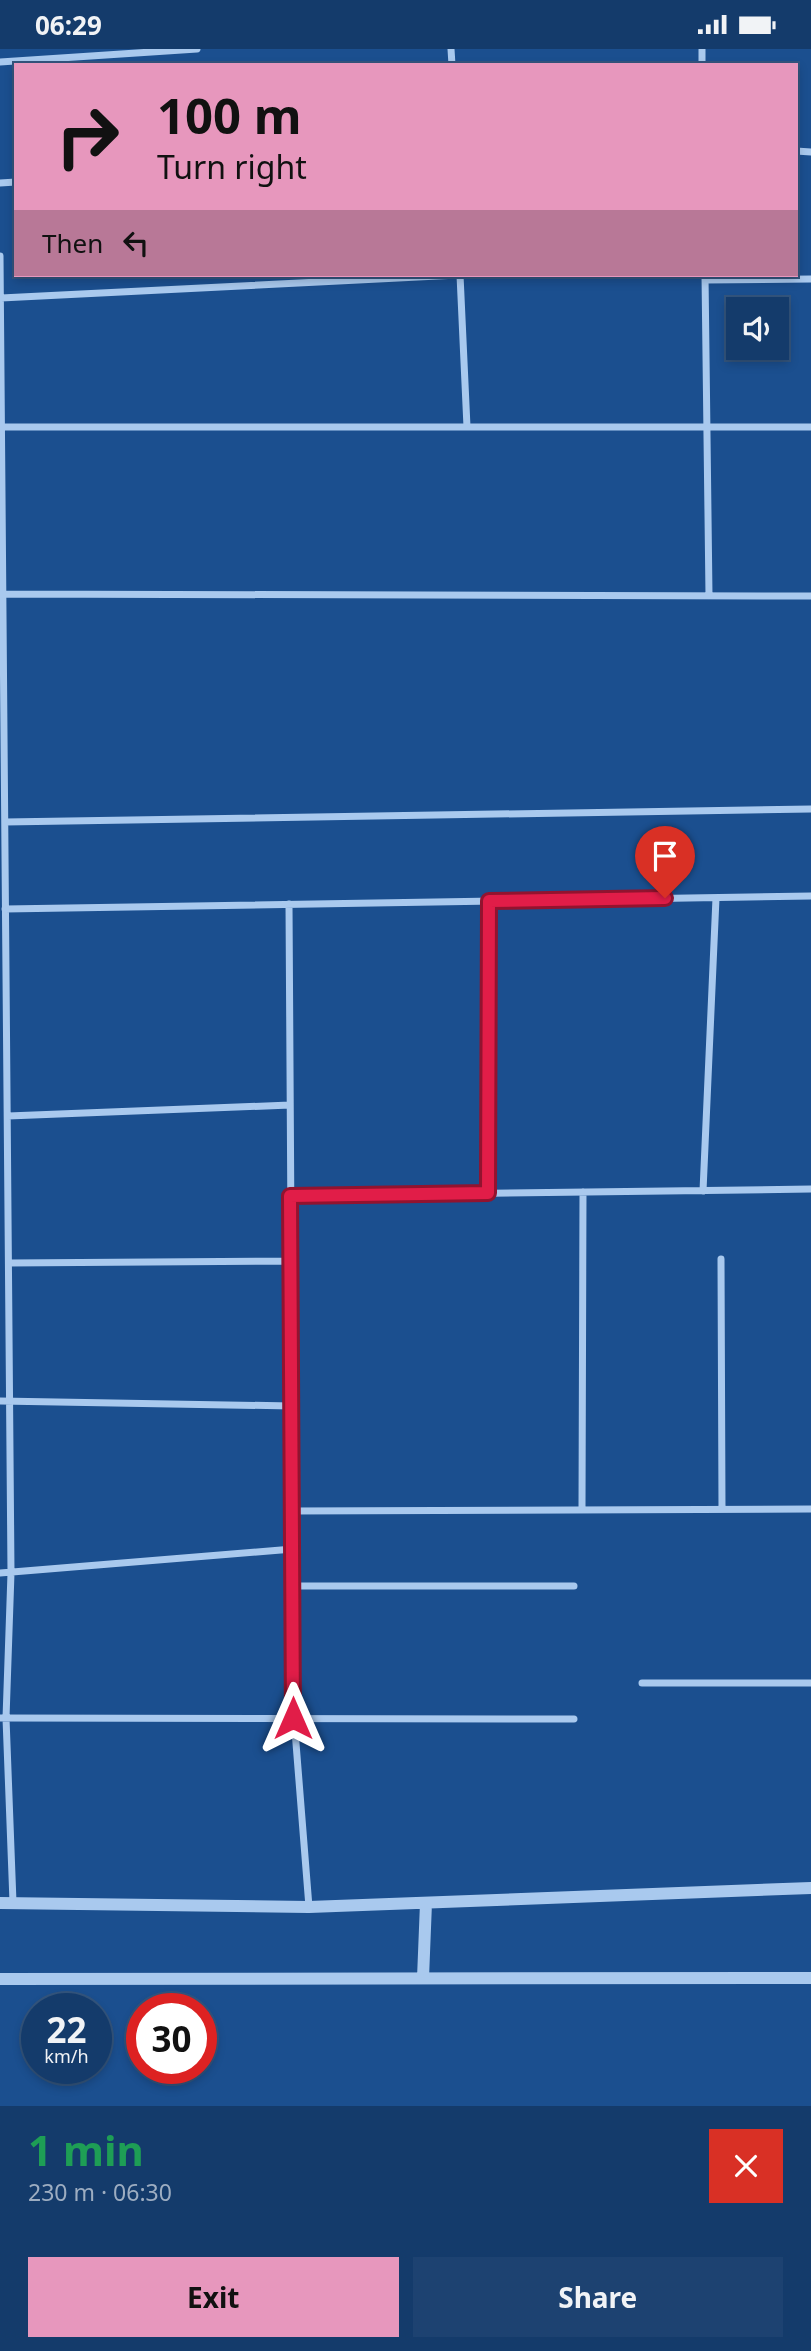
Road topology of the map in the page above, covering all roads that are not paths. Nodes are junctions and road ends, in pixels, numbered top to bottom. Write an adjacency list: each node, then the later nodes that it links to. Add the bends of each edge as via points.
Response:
1 (197, 49): 2 (street)
2 (0, 62)
3 (0, 256): 8 (street)
4 (419, 277): 8 (street)
5 (459, 277): 10 (street)
6 (705, 278): 7 (street); 11 (street)
7 (811, 279)
8 (1, 298): 9 (street)
9 (1, 427): 10 (street); 13 (street)
10 (467, 427): 11 (street)
11 (707, 427): 12 (street); 14 (street)
12 (811, 427)
13 (1, 594): 14 (street); 16 (street)
14 (709, 596): 15 (street)
15 (811, 596)
16 (2, 774): 18 (street)
17 (811, 809): 18 (street)
18 (5, 822): 23 (street)
19 (811, 896): 20 (street)
20 (716, 898): 21 (street); 28 (street)
21 (489, 901): 22 (street); 30 (street)
22 (289, 904): 23 (street); 25 (street)
23 (5, 909): 24 (street)
24 (3, 959): 26 (street)
25 (290, 1105): 26 (street); 31 (street)
26 (8, 1116): 32 (street)
27 (811, 1189): 28 (street)
28 (703, 1191): 29 (street)
29 (583, 1192): 30 (street); 39 (street)
30 (488, 1193): 31 (street)
31 (290, 1196): 34 (street)
32 (4, 1214): 35 (street)
33 (721, 1259): 40 (street)
34 (291, 1261): 35 (street); 38 (street)
35 (9, 1263): 37 (street)
36 (0, 1401): 37 (street)
37 (10, 1401): 38 (street); 45 (street)
38 (292, 1406): 42 (street)
39 (582, 1509): 40 (street); 42 (street)
40 (722, 1509): 41 (street)
41 (811, 1509)
42 (292, 1511): 43 (street)
43 (293, 1549): 45 (street); 46 (street)
44 (0, 1573): 45 (street)
45 (12, 1573): 50 (street)
46 (293, 1586): 47 (street); 51 (street)
47 (574, 1586)
48 (642, 1683): 49 (street)
49 (811, 1683)
50 (3, 1718): 51 (street); 54 (street)
51 (293, 1718): 52 (street); 56 (street)
52 (574, 1719)
53 (811, 1888): 55 (street)
54 (6, 1902): 56 (street)
55 (426, 1903): 56 (street); 57 (street)
56 (309, 1907)
57 (423, 1978): 58 (street); 59 (street)
58 (811, 1978)
59 (0, 1979)

